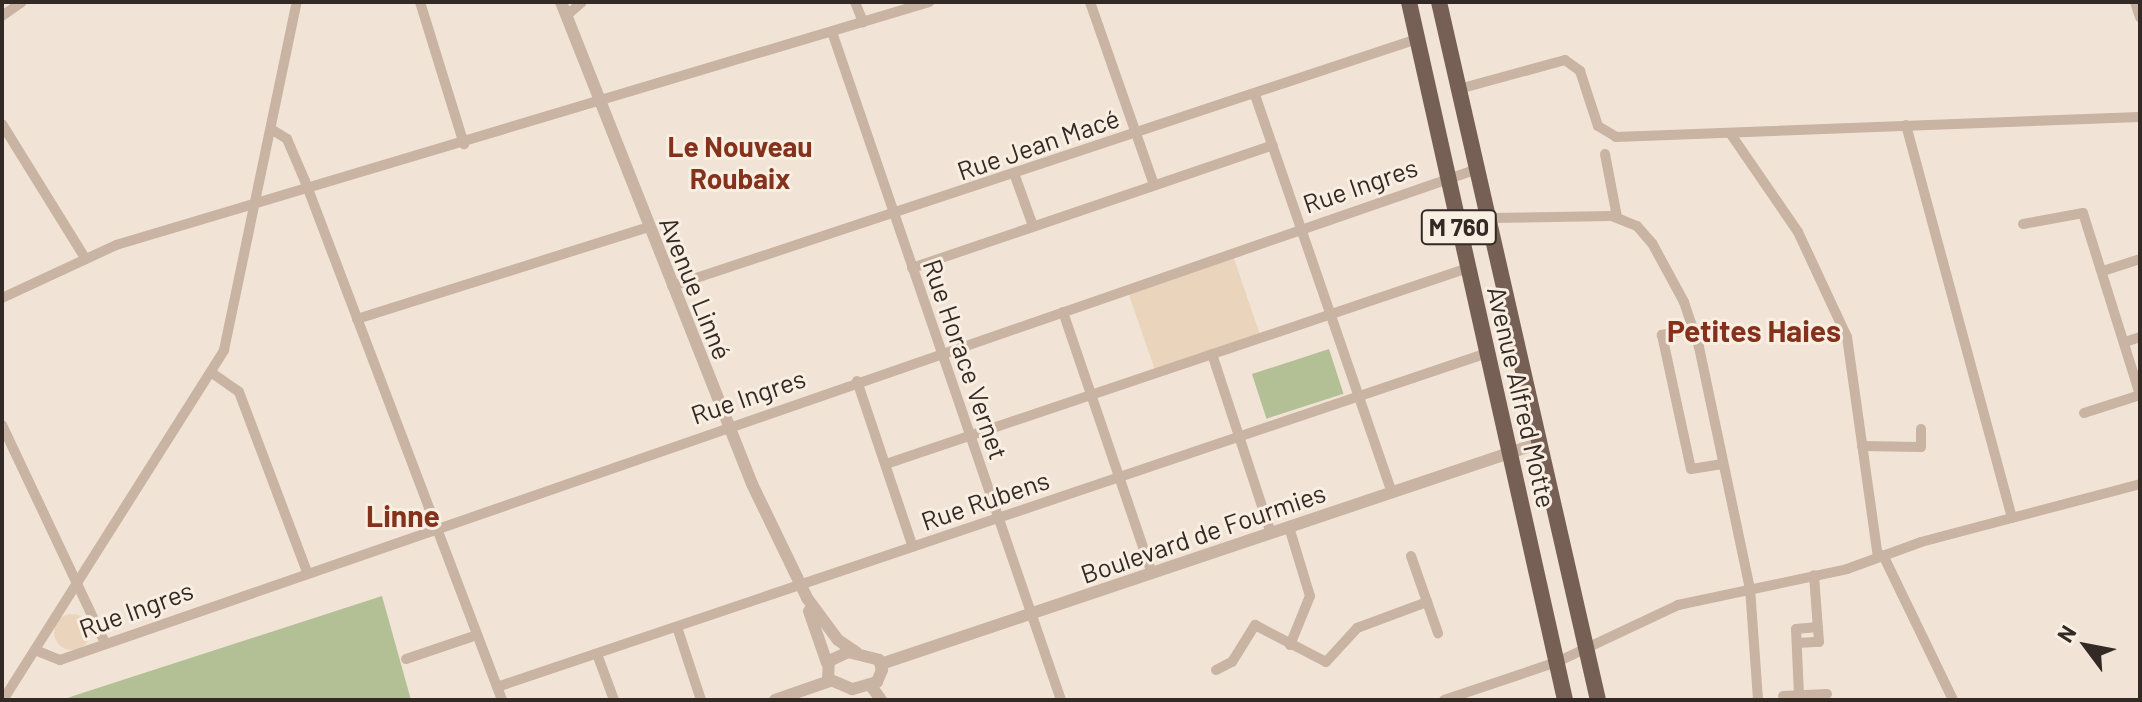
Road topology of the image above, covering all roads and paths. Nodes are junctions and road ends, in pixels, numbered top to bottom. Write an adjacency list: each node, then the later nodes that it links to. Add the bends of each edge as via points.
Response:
1 (22, 2): 12 (street)
2 (297, 2): 24 (street)
3 (420, 2): 27 (street)
4 (561, 2): 13 (street, Avenue Linné)
5 (582, 2): 13 (street)
6 (855, 2): 15 (street)
7 (929, 2): 15 (street)
8 (1090, 2): 26 (street)
9 (1409, 2): 17 (main road, Avenue Alfred Motte / M 760)
10 (1439, 2): 18 (main road, Avenue Alfred Motte / M 760)
11 (2135, 2): 14 (street)
12 (2, 16)
13 (566, 16): 20 (street, Avenue Linné)
14 (2140, 17)
15 (863, 22): 16 (street)
16 (832, 32): 20 (street); 36 (street, Rue Horace Vernet)
17 (1417, 39): 19 (street, Rue Jean Macé); 32 (main road, Avenue Alfred Motte / M 760)
18 (1459, 89): 25 (street, via 1562,59 1580,71 1598,126 1610,136); 30 (main road, Avenue Alfred Motte / M 760)
19 (1255, 95): 26 (street, Rue Jean Macé); 28 (street)
20 (600, 104): 27 (street); 41 (street, Avenue Linné)
21 (2140, 117): 23 (street)
22 (2, 124): 43 (street)
23 (1906, 125): 25 (street); 78 (street)
24 (271, 129): 34 (street, via 287,139); 35 (street)
25 (1730, 133): 71 (street, via 1798,232 1847,337)
26 (1135, 134): 31 (street, Rue Jean Macé); 33 (street)
27 (464, 144): 34 (street)
28 (1273, 145): 33 (street); 42 (street)
29 (1605, 154): 37 (street)
30 (1477, 169): 32 (street, Rue Ingres); 38 (main road, Avenue Alfred Motte / M 760)
31 (1015, 176): 36 (street, Rue Jean Macé); 40 (street)
32 (1448, 177): 42 (street, Rue Ingres); 46 (main road, Avenue Alfred Motte / M 760)
33 (1154, 185): 40 (street)
34 (308, 190): 35 (street); 52 (street)
35 (256, 206): 43 (street); 59 (street, via 228,340)
36 (894, 215): 45 (street, Rue Horace Vernet); 48 (street, Rue Jean Macé)
37 (1617, 217): 38 (street); 53 (street, via 1637,226 1652,243)
38 (1488, 218): 70 (main road, Avenue Alfred Motte / M 760)
39 (2023, 224): 47 (street, via 2083,213)
40 (1033, 226): 45 (street)
41 (648, 227): 48 (street, Avenue Linné); 52 (street)
42 (1302, 229): 50 (street, Rue Ingres); 51 (street)
43 (85, 258): 49 (street)
44 (2140, 259): 47 (street)
45 (912, 268): 58 (street, Rue Horace Vernet)
46 (1468, 268): 51 (street); 56 (main road, Avenue Alfred Motte / M 760)
47 (2103, 271): 55 (street)
48 (672, 286): 66 (street, Avenue Linné)
49 (2, 298)
50 (1063, 312): 58 (street, Rue Ingres); 61 (street)
51 (1331, 314): 57 (street); 63 (street)
52 (357, 319): 81 (street)
53 (1694, 328): 74 (street); 74 (street, via 1662,335 1691,469)
54 (2140, 337): 55 (street)
55 (2125, 342): 62 (street)
56 (1487, 353): 63 (street, Rue Rubens); 72 (main road, Avenue Alfred Motte / M 760)
57 (1212, 354): 61 (street); 69 (street)
58 (941, 355): 60 (street, Rue Ingres); 68 (street, Rue Horace Vernet)
59 (212, 373): 86 (street, via 239,392); 89 (street)
60 (857, 381): 66 (street, Rue Ingres); 73 (street)
61 (1091, 395): 68 (street); 75 (street)
62 (2140, 395): 64 (street)
63 (1359, 396): 69 (street, Rue Rubens); 77 (street)
64 (2084, 413)
65 (2, 425): 89 (street)
66 (727, 427): 81 (street, Rue Ingres); 90 (street, Avenue Linné)
67 (1921, 429): 71 (street, via 1921,447)
68 (969, 435): 73 (street); 79 (street, Rue Horace Vernet)
69 (1239, 437): 75 (street, Rue Rubens); 82 (street)
70 (1539, 443): 72 (street, Boulevard de Fourmies); 99 (main road, Avenue Alfred Motte / M 760)
71 (1862, 446): 85 (street)
72 (1509, 453): 77 (street, Boulevard de Fourmies); 104 (main road, Avenue Alfred Motte / M 760)
73 (886, 464): 83 (street)
74 (1723, 464): 91 (street)
75 (1119, 478): 79 (street, Rue Rubens); 87 (street)
76 (2140, 484): 78 (street)
77 (1392, 493): 80 (street, Boulevard de Fourmies)
78 (2012, 518): 85 (street)
79 (998, 519): 83 (street, Rue Rubens); 93 (street, Rue Horace Vernet)
80 (1289, 527): 82 (street, Boulevard de Fourmies); 98 (street, via 1310,596)
81 (437, 528): 86 (street, Rue Ingres); 96 (street)
82 (1271, 533): 87 (street, Boulevard de Fourmies)
83 (913, 547): 90 (street, Rue Rubens)
84 (1411, 556): 92 (street)
85 (1881, 556): 88 (street); 125 (street)
86 (307, 572): 97 (street, Rue Ingres)
87 (1152, 573): 93 (street, Boulevard de Fourmies)
88 (1814, 575): 91 (street); 112 (street, via 1818,627 1796,629)
89 (77, 585): 97 (street); 100 (street)
90 (800, 586): 94 (street, Rue Rubens); 101 (street, Avenue Linné, via 836,637); 105 (street, Avenue Linné)
91 (1750, 588): 99 (street, via 1672,607); 124 (street)
92 (1427, 602): 95 (street); 98 (street, via 1357,628 1331,661 1316,661)
93 (1031, 614): 106 (street, Boulevard de Fourmies); 120 (street, Rue Horace Vernet)
94 (677, 627): 102 (street, Rue Rubens); 117 (street)
95 (1438, 633)
96 (477, 635): 103 (street); 110 (street)
97 (105, 643): 100 (street, Rue Ingres, via 60,660)
98 (1290, 645): 107 (street, via 1255,625 1232,662)
99 (1586, 647): 104 (street); 123 (main road, Avenue Alfred Motte / M 760)
100 (35, 650): 114 (street)
101 (856, 652): 105 (street); 106 (street)
102 (597, 654): 110 (street, Rue Rubens); 116 (street)
103 (406, 659)
104 (1557, 662): 121 (street); 122 (main road, Avenue Alfred Motte / M 760)
105 (827, 663): 108 (street)
106 (881, 664): 109 (street, via 880,678)
107 (1216, 670)
108 (830, 681): 109 (street, via 852,689); 118 (street)
109 (871, 686): 119 (street)
110 (497, 687): 115 (street)
111 (1827, 694): 112 (street)
112 (1799, 695): 113 (street)
113 (1783, 696)
114 (3, 700)
115 (502, 700)
116 (614, 700)
117 (701, 700)
118 (775, 700)
119 (881, 700)
120 (1061, 700)
121 (1444, 700)
122 (1565, 700)
123 (1598, 700)
124 (1758, 700)
125 (1953, 700)

